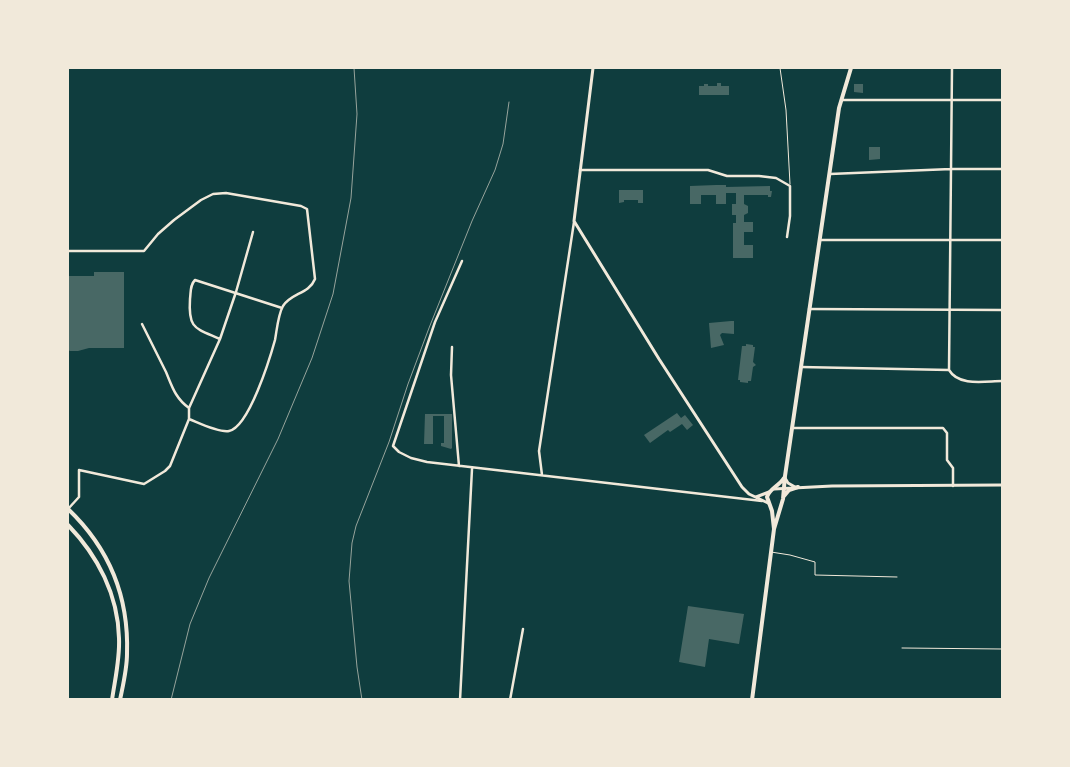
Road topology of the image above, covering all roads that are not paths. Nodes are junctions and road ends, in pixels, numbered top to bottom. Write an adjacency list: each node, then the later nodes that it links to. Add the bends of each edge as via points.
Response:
1 (593, 68): 10 (street)
2 (780, 68): 12 (lane)
3 (851, 68): 5 (main road)
4 (952, 68): 7 (street)
5 (841, 100): 7 (street); 11 (main road)
6 (1002, 100): 7 (street)
7 (950, 101): 8 (street)
8 (951, 169): 9 (street); 11 (street); 17 (street)
9 (1002, 169)
10 (580, 170): 12 (street, via 708,170 727,176 776,178); 13 (street)
11 (830, 174): 16 (main road)
12 (790, 186): 15 (street)
13 (574, 221): 37 (street, via 539,451); 45 (street, via 742,487)
14 (253, 232): 21 (street)
15 (787, 237)
16 (820, 240): 17 (street); 23 (main road)
17 (950, 240): 18 (street); 24 (street)
18 (1002, 240)
19 (68, 251): 22 (street, via 144,251 158,234 186,211 218,193 301,206 308,209 315,279 312,287 289,300)
20 (462, 261): 35 (street, via 435,322 393,446 410,458)
21 (236, 292): 22 (street); 27 (street); 27 (street, via 198,280 191,286 190,316 197,329)
22 (282, 308): 33 (street, via 261,384 240,424 227,432)
23 (809, 309): 24 (street); 29 (main road)
24 (950, 310): 25 (street); 30 (street)
25 (1002, 310)
26 (142, 324): 32 (street, via 174,392)
27 (220, 339): 32 (street)
28 (452, 347): 35 (street, via 451,376)
29 (801, 367): 30 (street); 34 (main road)
30 (949, 370): 31 (street, via 952,376 967,381)
31 (1002, 381)
32 (189, 408): 33 (street)
33 (189, 419): 49 (street, via 174,460 165,471 141,484 78,470 79,497)
34 (792, 428): 38 (main road); 39 (street, via 941,427 947,433 947,460 953,468)
35 (459, 466): 36 (street)
36 (472, 468): 37 (street); 59 (street)
37 (542, 475): 47 (street)
38 (785, 477): 41 (street, via 789,484); 42 (main road); 43 (main road)
39 (953, 486): 40 (street); 41 (street)
40 (1002, 486)
41 (798, 487): 42 (street); 46 (main road, via 789,490)
42 (784, 488): 43 (street); 46 (main road)
43 (774, 489): 44 (main road); 46 (main road, via 781,492)
44 (769, 492): 45 (street); 48 (main road)
45 (755, 498): 47 (street); 48 (street)
46 (783, 498): 48 (main road, via 776,506); 51 (main road)
47 (748, 500): 48 (street)
48 (768, 503): 51 (main road)
49 (68, 509): 58 (main road, via 105,556 123,599 127,656)
50 (68, 525): 57 (main road, via 94,558 108,583 116,608 119,638)
51 (774, 529): 52 (main road)
52 (771, 552): 53 (lane, via 815,562 815,575); 61 (main road)
53 (897, 577)
54 (523, 629): 60 (street)
55 (902, 648): 56 (lane)
56 (1002, 649)
57 (112, 700)
58 (120, 700)
59 (460, 700)
60 (510, 700)
61 (752, 700)

